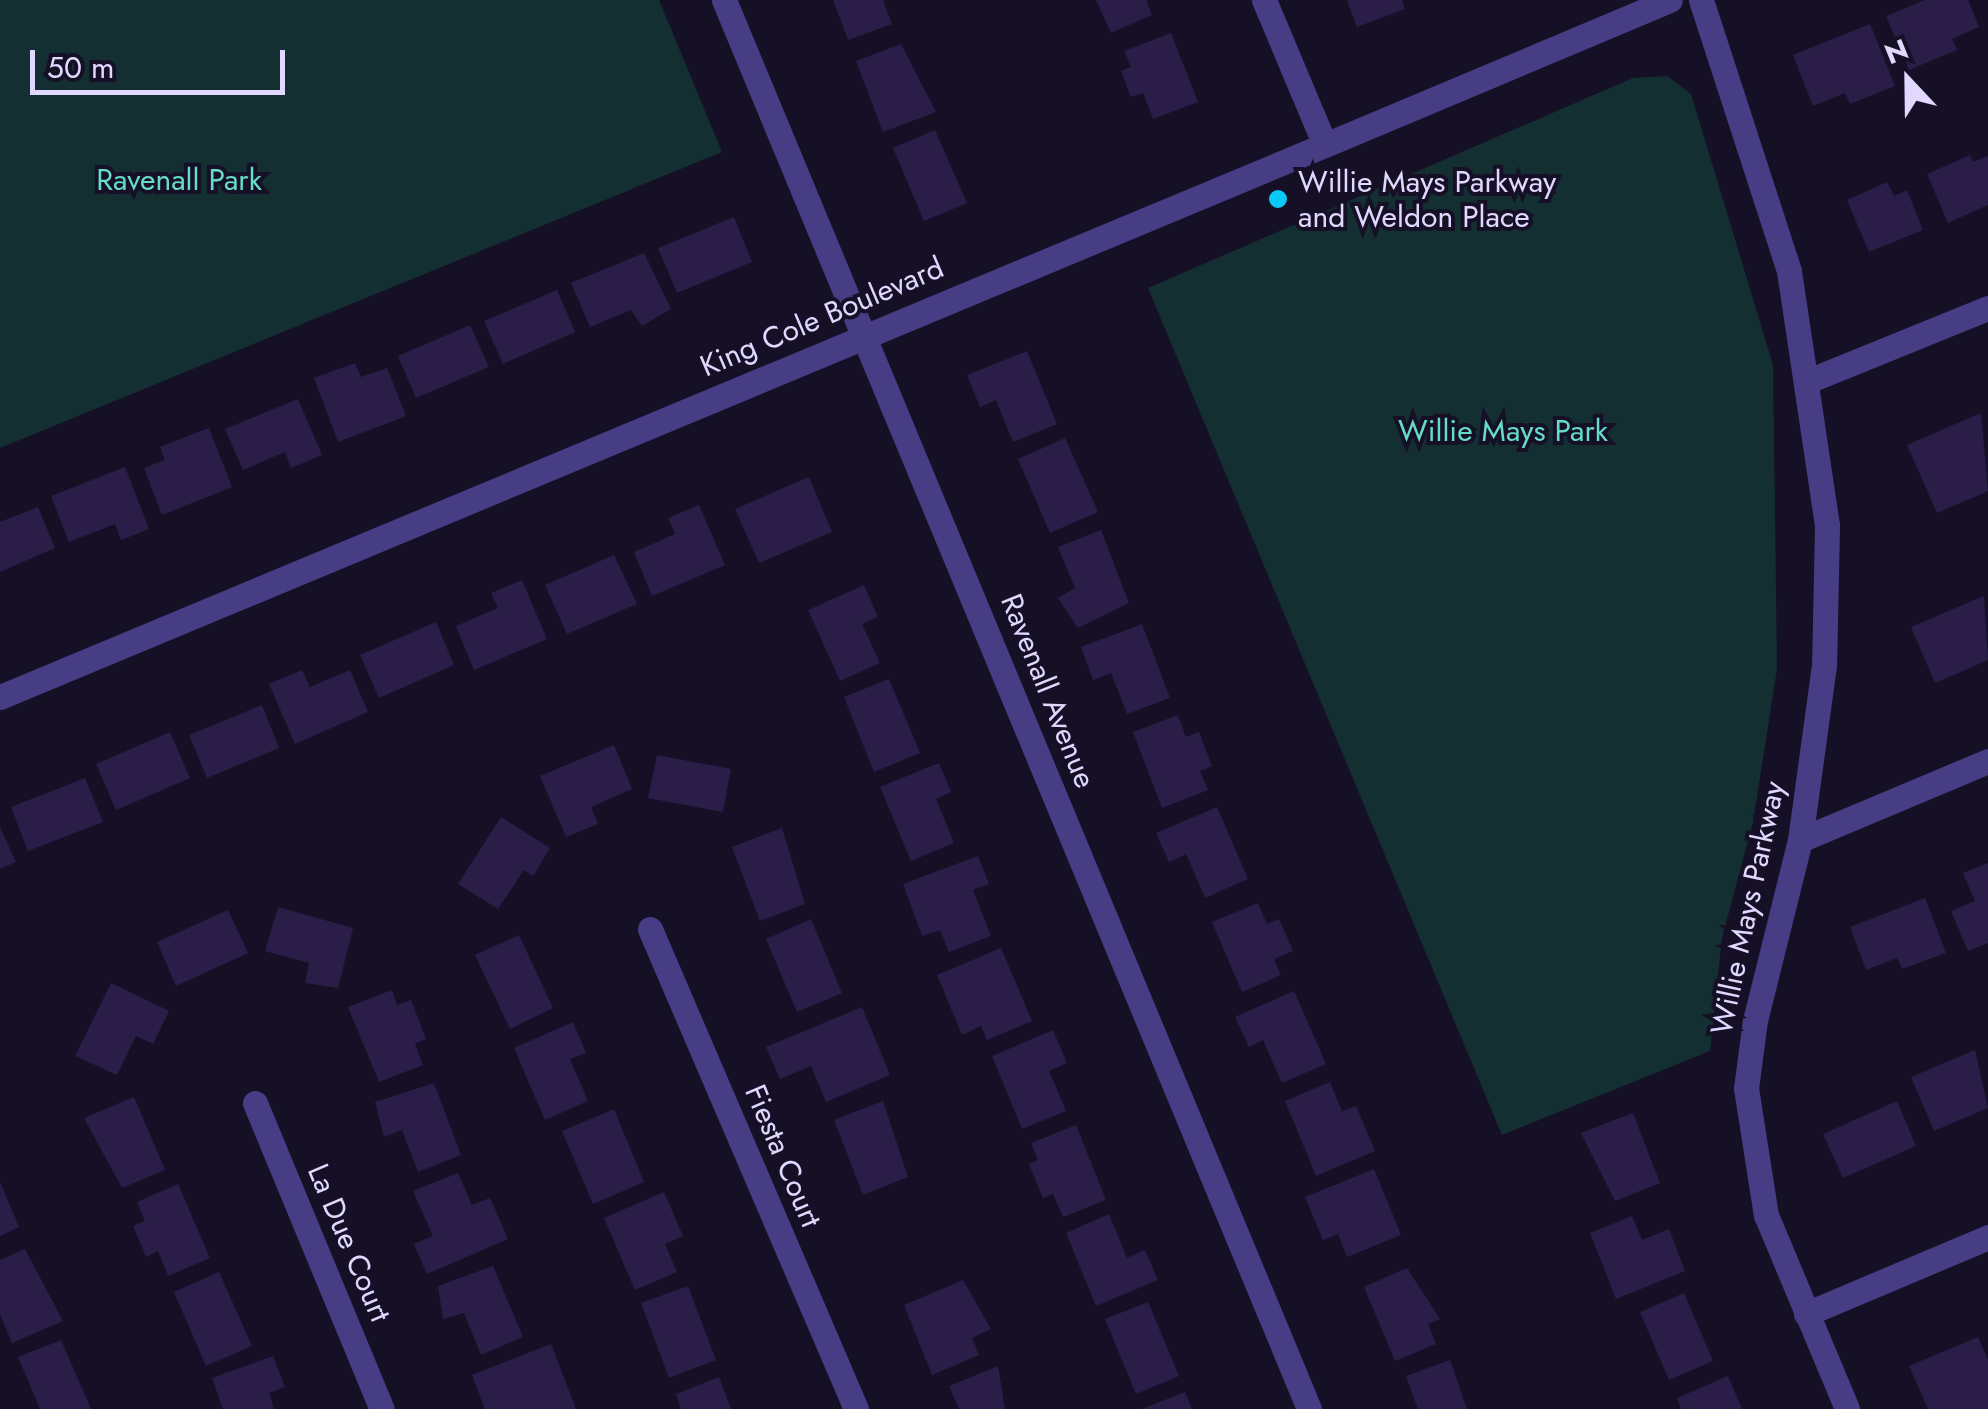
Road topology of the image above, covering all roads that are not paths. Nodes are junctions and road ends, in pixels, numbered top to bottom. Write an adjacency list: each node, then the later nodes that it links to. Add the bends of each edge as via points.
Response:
1 (724, 0): 7 (street, Ravenall Avenue)
2 (1264, 0): 5 (street)
3 (1670, 0): 5 (street, King Cole Boulevard)
4 (1701, 0): 8 (street, Willie Mays Parkway, via 1761,170)
5 (1325, 144): 7 (street, King Cole Boulevard)
6 (1988, 308): 8 (street)
7 (865, 334): 9 (street, King Cole Boulevard); 18 (street, Ravenall Avenue)
8 (1808, 381): 11 (street, Willie Mays Parkway, via 1827,526 1824,665)
9 (0, 696)
10 (1988, 762): 11 (street)
11 (1800, 840): 15 (street, Willie Mays Parkway, via 1754,1020 1746,1088 1766,1215)
12 (650, 929): 17 (street, Fiesta Court)
13 (255, 1103): 16 (street, La Due Court)
14 (1988, 1237): 15 (street)
15 (1806, 1314): 19 (street, Willie Mays Parkway)
16 (382, 1409)
17 (856, 1409)
18 (1308, 1409)
19 (1847, 1409)

